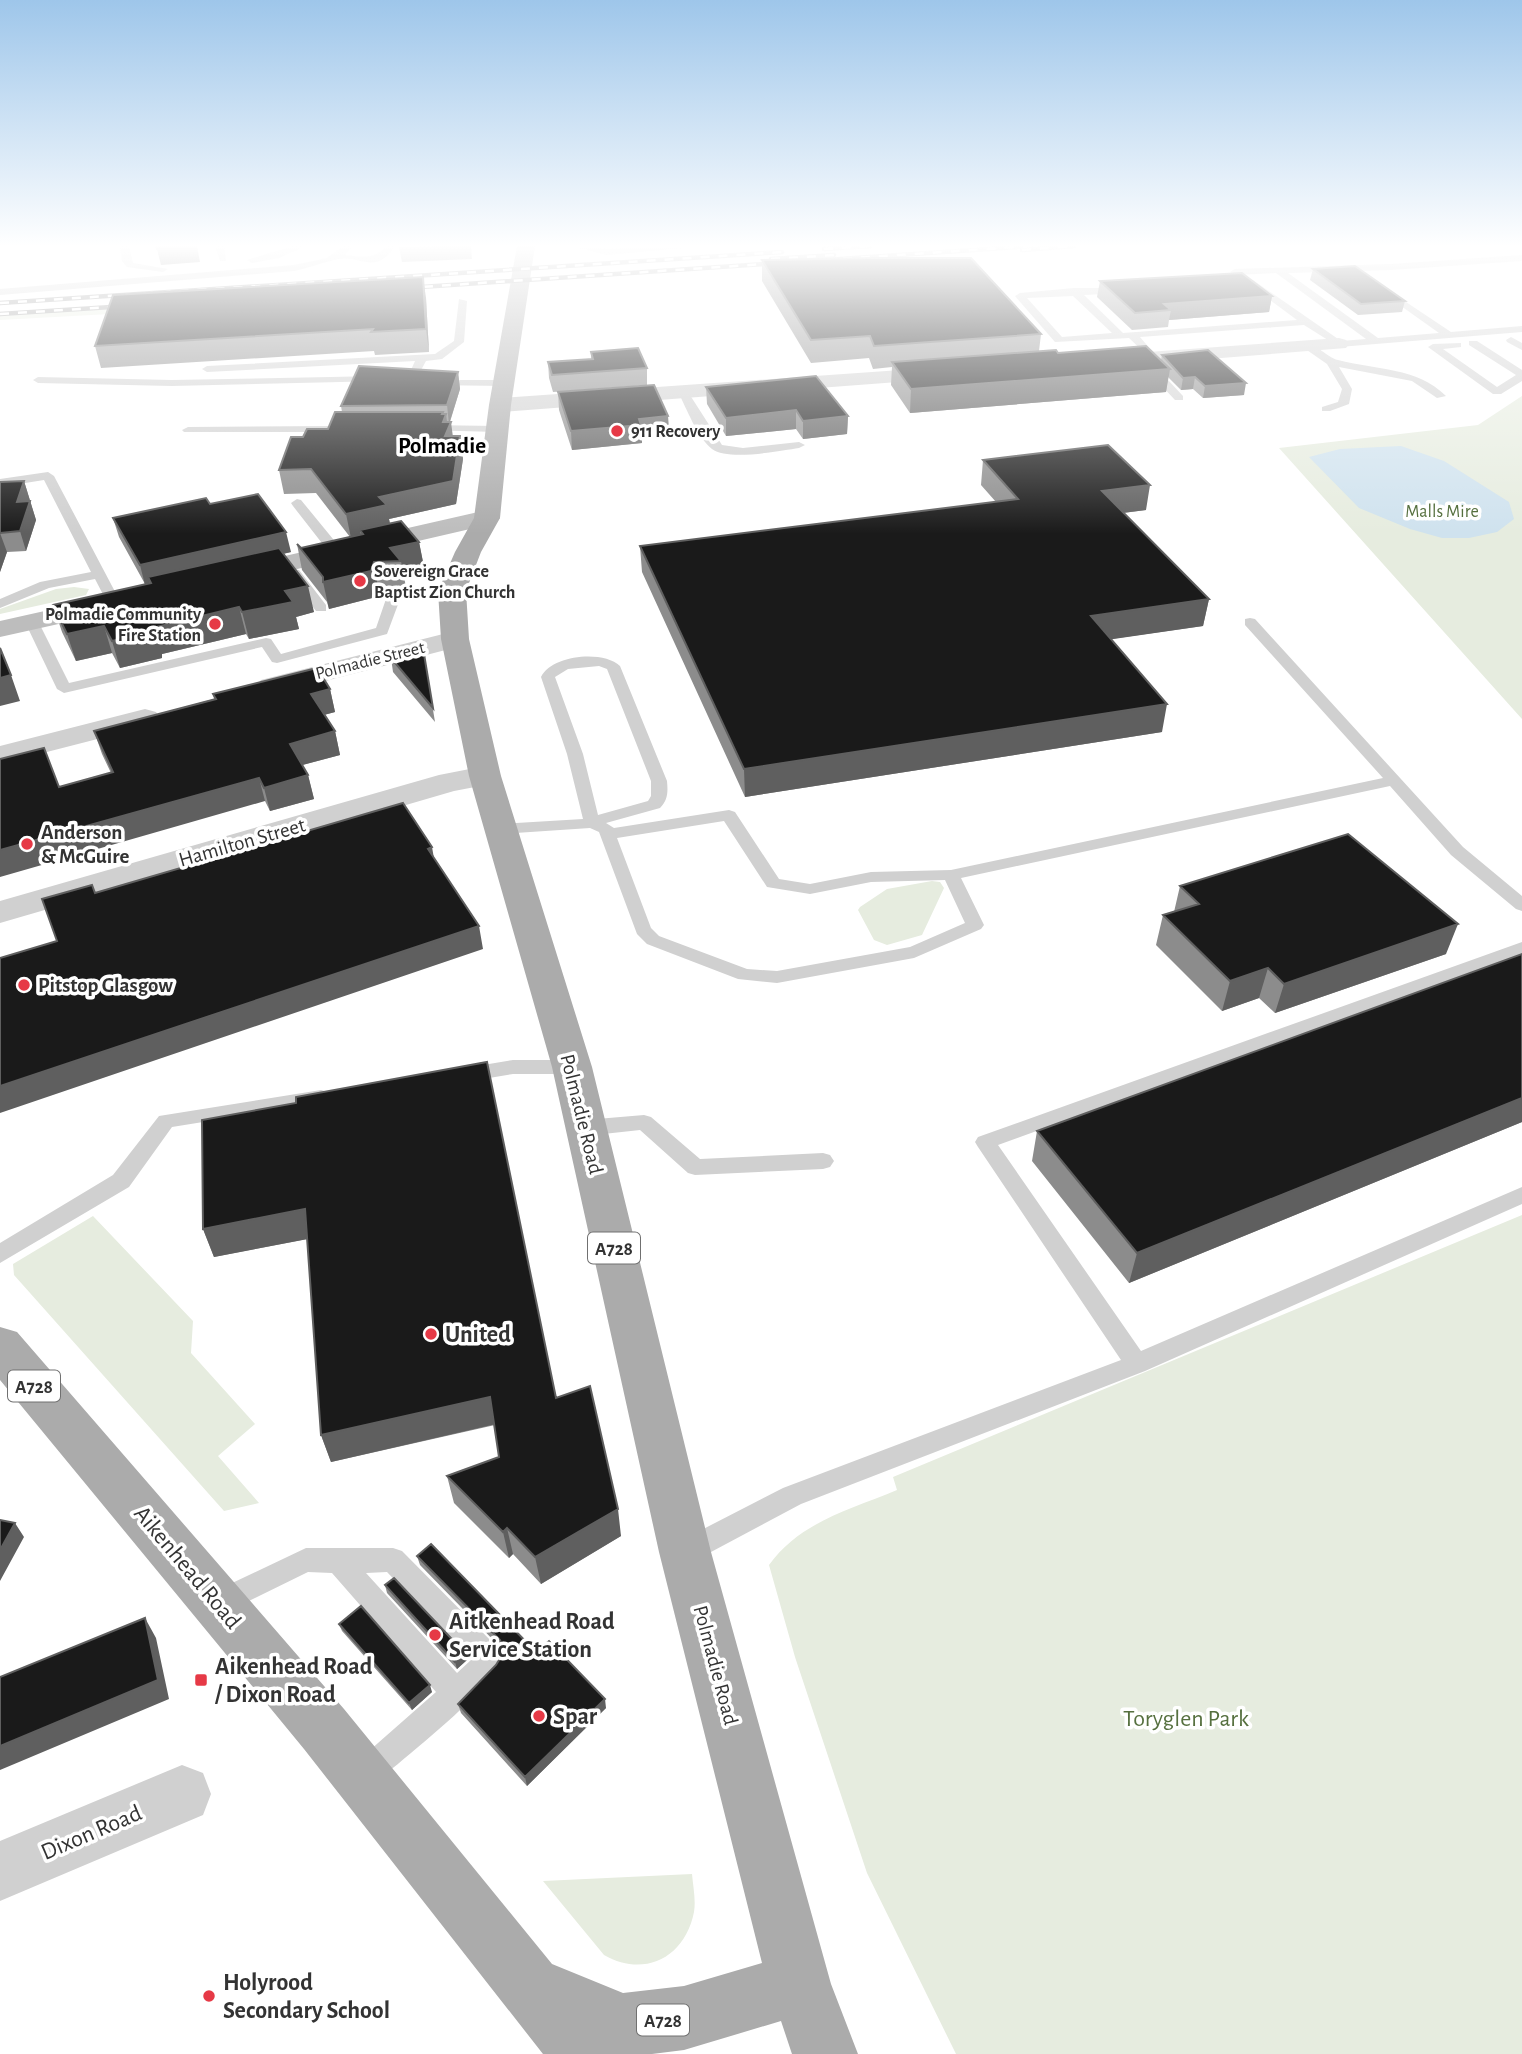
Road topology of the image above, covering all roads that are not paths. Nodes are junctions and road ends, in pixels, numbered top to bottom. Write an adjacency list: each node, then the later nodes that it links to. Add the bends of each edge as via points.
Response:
1 (459, 342): 9 (lane, via 438,357)
2 (511, 342): 20 (main road, Polmadie Road / A728)
3 (1133, 342): 10 (lane)
4 (1325, 342): 8 (lane)
5 (1368, 342): 8 (lane)
6 (1478, 342): 7 (lane)
7 (1472, 343): 15 (lane); 15 (lane, via 1433,347 1497,392)
8 (1335, 353): 10 (street, via 1308,346); 21 (lane, via 1415,378); 23 (lane, via 1347,389 1343,404)
9 (422, 358): 13 (lane); 20 (lane, via 416,383)
10 (1147, 358): 11 (street); 22 (lane)
11 (1087, 362)
12 (178, 370): 17 (lane, via 161,373)
13 (192, 370)
14 (961, 371): 19 (street)
15 (1522, 376)
16 (38, 380): 17 (lane)
17 (149, 382): 18 (lane, via 371,378)
18 (397, 382)
19 (683, 391): 20 (street); 28 (lane, via 718,448 743,451)
20 (502, 394): 26 (main road, Polmadie Road / A728)
21 (1441, 396)
22 (1179, 398)
23 (1326, 409)
24 (344, 429): 27 (lane)
25 (411, 429): 26 (lane)
26 (497, 429): 31 (main road, Polmadie Road / A728)
27 (188, 430)
28 (799, 445)
29 (0, 482): 34 (lane, via 48,476)
30 (298, 503): 32 (lane)
31 (487, 518): 32 (main road); 44 (main road, Polmadie Road / A728, via 452,591)
32 (337, 552): 33 (main road)
33 (287, 564): 35 (main road); 40 (lane)
34 (99, 573): 38 (lane); 39 (lane, via 45,585)
35 (220, 579)
36 (140, 597): 38 (main road)
37 (393, 600): 41 (lane, via 382,631 277,659 266,642 64,689)
38 (114, 603): 41 (main road)
39 (0, 604)
40 (321, 608)
41 (32, 622): 43 (main road)
42 (1250, 622): 49 (lane)
43 (0, 629)
44 (455, 639): 45 (street, Polmadie Street); 48 (main road, Polmadie Road / A728)
45 (241, 693)
46 (174, 710): 47 (street)
47 (0, 755)
48 (485, 776): 51 (main road, Polmadie Road / A728); 55 (street, Hamilton Street, via 450,782)
49 (1394, 780): 53 (lane); 54 (lane, via 1457,851)
50 (592, 823): 50 (lane, via 575,754 548,677 565,665 601,661 613,666 661,792 649,808); 51 (lane); 52 (lane)
51 (500, 829): 57 (main road, Polmadie Road / A728)
52 (608, 834): 53 (lane, via 729,815 773,883 810,889 871,877); 53 (lane, via 643,930 653,940 745,975 777,977 914,952 975,925)
53 (951, 875)
54 (1522, 905)
55 (0, 912)
56 (1522, 948): 65 (lane, via 985,1142)
57 (572, 1068): 58 (lane, via 513,1067); 60 (main road, Polmadie Road / A728)
58 (447, 1077)
59 (340, 1094): 63 (lane, via 166,1121 121,1181)
60 (586, 1128): 61 (lane, via 644,1122 695,1167); 66 (main road, Polmadie Road / A728)
61 (823, 1161)
62 (1522, 1195): 65 (lane)
63 (0, 1254)
64 (0, 1346): 68 (main road, Aikenhead Road / A728)
65 (1137, 1364): 66 (lane, via 814,1487)
66 (685, 1552): 73 (main road, Polmadie Road / A728)
67 (338, 1561): 68 (lane, via 306,1560); 69 (lane); 69 (lane, via 393,1560 490,1660)
68 (219, 1602): 70 (main road, Aikenhead Road / A728)
69 (456, 1693): 70 (lane)
70 (362, 1776): 74 (main road, Aikenhead Road / A728)
71 (182, 1794): 72 (street, Dixon Road)
72 (0, 1871)
73 (799, 1984): 74 (main road, Aikenhead Road / A728, via 684,2018 623,2025); 76 (main road, A728)
74 (531, 1986): 75 (main road, Aikenhead Road / A728)
75 (583, 2054)
76 (825, 2054)

